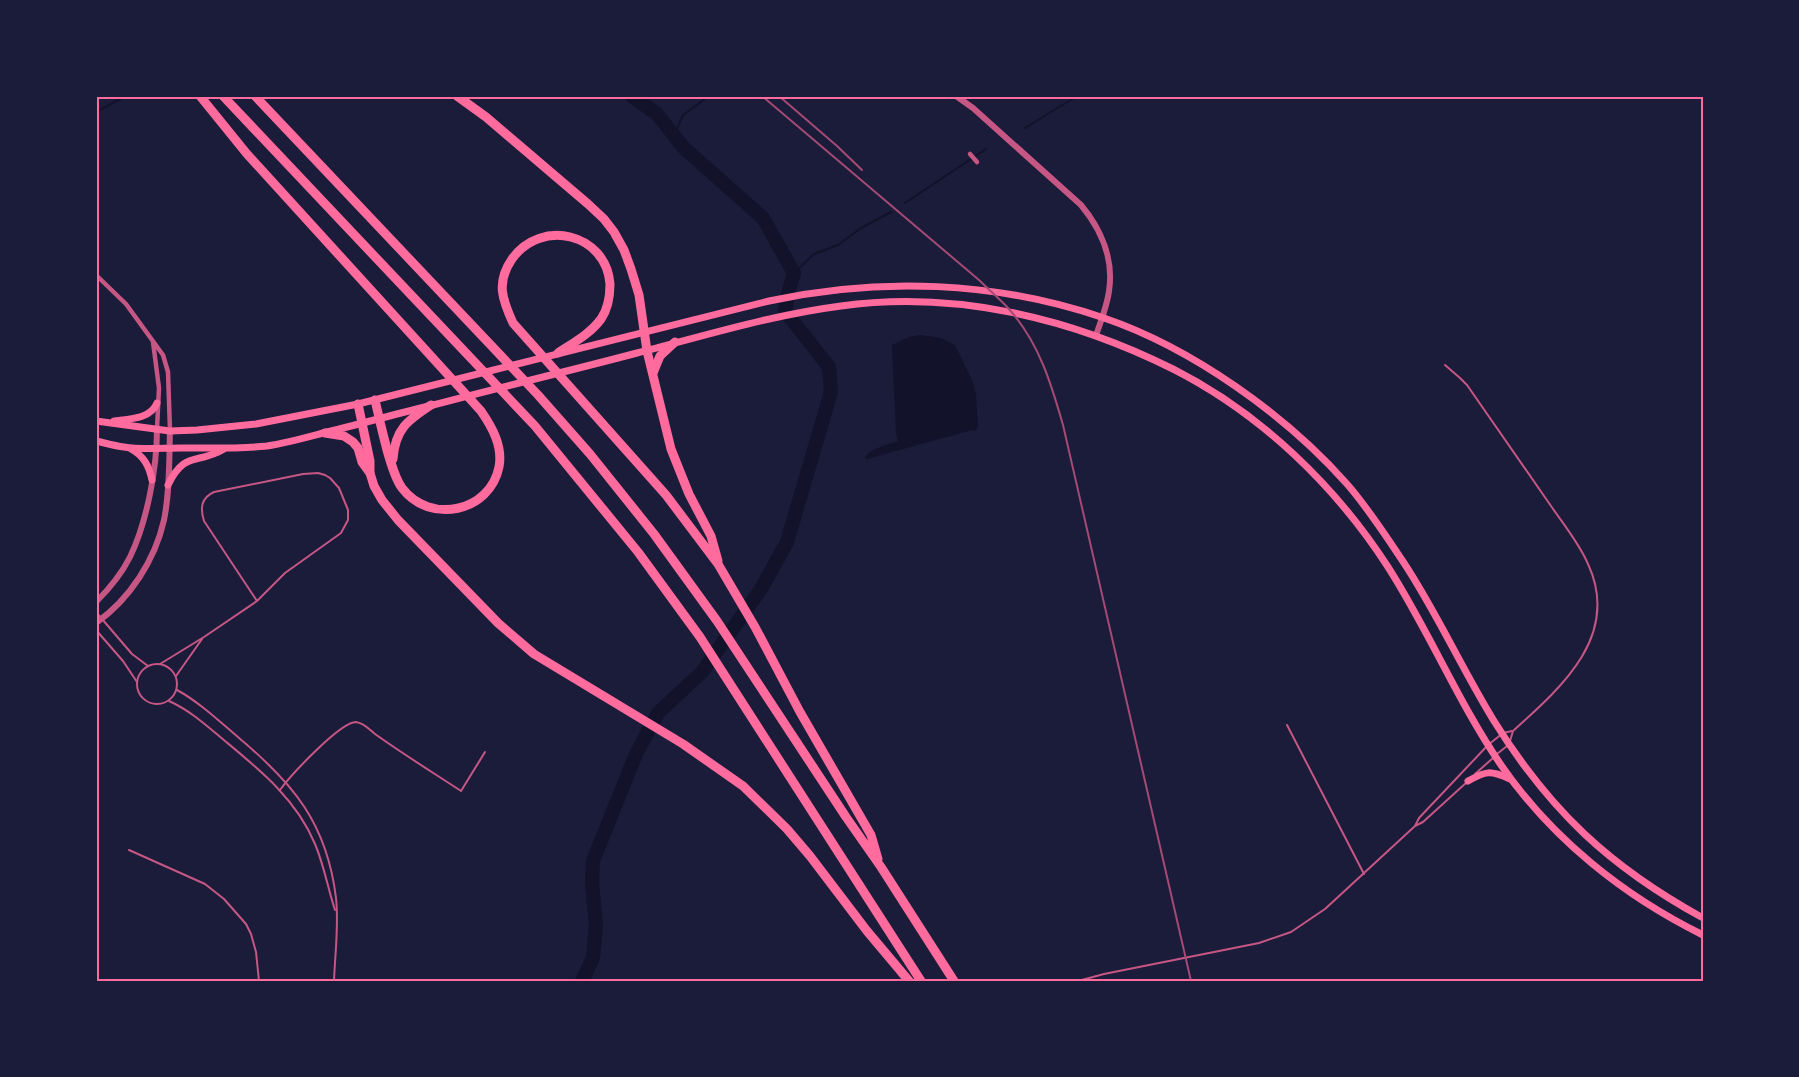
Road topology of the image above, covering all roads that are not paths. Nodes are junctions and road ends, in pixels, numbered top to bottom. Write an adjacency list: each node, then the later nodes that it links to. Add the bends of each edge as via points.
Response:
1 (200, 96): 33 (highway, via 247,154 481,411 495,434 499,450 499,465 489,489 460,508 437,509 418,503 402,488)
2 (223, 96): 71 (highway, via 535,426 604,509 680,608)
3 (255, 96): 63 (highway, via 553,411 625,497 695,589)
4 (458, 96): 10 (highway, via 604,219 632,269)
5 (956, 96): 9 (street, via 1081,205 1094,222 1109,269 1109,292)
6 (970, 154): 7 (street)
7 (977, 162)
8 (96, 275): 12 (street, via 126,304)
9 (1102, 317): 10 (main road, via 1041,301 960,287 875,286 804,293); 11 (street); 52 (main road, via 1198,362 1235,386 1292,430 1333,469 1405,564)
10 (644, 332): 14 (highway); 15 (main road)
11 (1096, 335): 13 (main road, via 994,309 890,302 833,307); 54 (main road, via 1165,365 1215,394 1279,441 1332,493 1387,566)
12 (153, 342): 19 (street); 26 (street, via 163,355 168,372)
13 (675, 342): 14 (main road); 17 (highway, via 660,356)
14 (647, 351): 17 (highway); 21 (main road)
15 (556, 354): 18 (main road); 37 (highway, via 595,327 607,308 610,292 607,268 594,249 580,240 557,235 526,244 509,263 502,293 510,316 666,495)
16 (1444, 365): 51 (lane, via 1467,385 1582,551 1595,580 1597,615 1578,665)
17 (653, 376): 37 (highway, via 671,449 711,536)
18 (375, 400): 20 (main road); 22 (highway)
19 (157, 403): 23 (main road, via 140,417); 25 (street)
20 (358, 404): 24 (highway); 26 (main road, via 256,424)
21 (434, 404): 22 (main road); 33 (highway, via 410,420 398,434)
22 (380, 419): 24 (main road); 33 (highway)
23 (99, 422): 25 (main road)
24 (362, 425): 27 (main road); 34 (highway)
25 (157, 429): 26 (main road); 29 (street)
26 (170, 431): 30 (street)
27 (325, 433): 32 (main road, via 266,446); 34 (highway, via 348,438)
28 (96, 441): 31 (main road)
29 (157, 447): 30 (main road); 31 (main road); 35 (street)
30 (169, 447): 32 (main road); 36 (street)
31 (126, 448): 35 (main road, via 145,460)
32 (226, 448): 36 (main road, via 182,464)
33 (393, 466)
34 (370, 473): 70 (highway, via 382,500 398,520 513,638 743,786 810,856)
35 (152, 480): 39 (street, via 130,557)
36 (168, 485): 41 (street, via 164,518 150,558 131,590)
37 (718, 564): 63 (highway, via 871,835)
38 (257, 601): 38 (lane, via 204,521 204,500 214,492 303,474 318,473 330,478 348,510 341,533 285,573); 43 (lane)
39 (96, 602)
40 (96, 612): 41 (lane)
41 (99, 621): 45 (lane)
42 (96, 630): 47 (lane)
43 (204, 637): 44 (lane); 46 (lane)
44 (159, 664): 45 (lane); 46 (lane)
45 (148, 666): 47 (lane)
46 (176, 676): 48 (lane)
47 (137, 682): 49 (lane, via 144,700 157,705)
48 (177, 690): 49 (lane); 58 (lane, via 243,741)
49 (169, 701): 60 (lane, via 194,714)
50 (1287, 725): 64 (lane)
51 (1513, 731): 52 (lane); 53 (lane)
52 (1503, 733): 53 (main road); 54 (lane)
53 (1510, 743): 56 (lane); 66 (main road, via 1539,785 1587,838 1651,887)
54 (1488, 745): 56 (main road); 61 (lane, via 1419,818)
55 (485, 752): 58 (lane, via 461,791 363,724 353,722 329,739)
56 (1495, 756): 57 (main road); 59 (lane)
57 (1512, 780): 59 (main road, via 1484,772); 67 (main road, via 1566,841 1602,873 1635,897)
58 (286, 781): 60 (lane); 65 (lane, via 323,840 333,879)
59 (1468, 781): 61 (lane)
60 (280, 790): 65 (lane, via 315,844)
61 (1416, 826): 64 (lane)
62 (129, 850): 68 (lane, via 205,884 224,899 251,934)
63 (881, 867): 72 (highway)
64 (1364, 874): 73 (lane, via 1325,909 1291,932 1259,943)
65 (336, 913): 69 (lane)
66 (1703, 918)
67 (1703, 935)
68 (259, 981)
69 (334, 981)
70 (909, 981)
71 (921, 981)
72 (954, 981)
73 (1078, 981)

